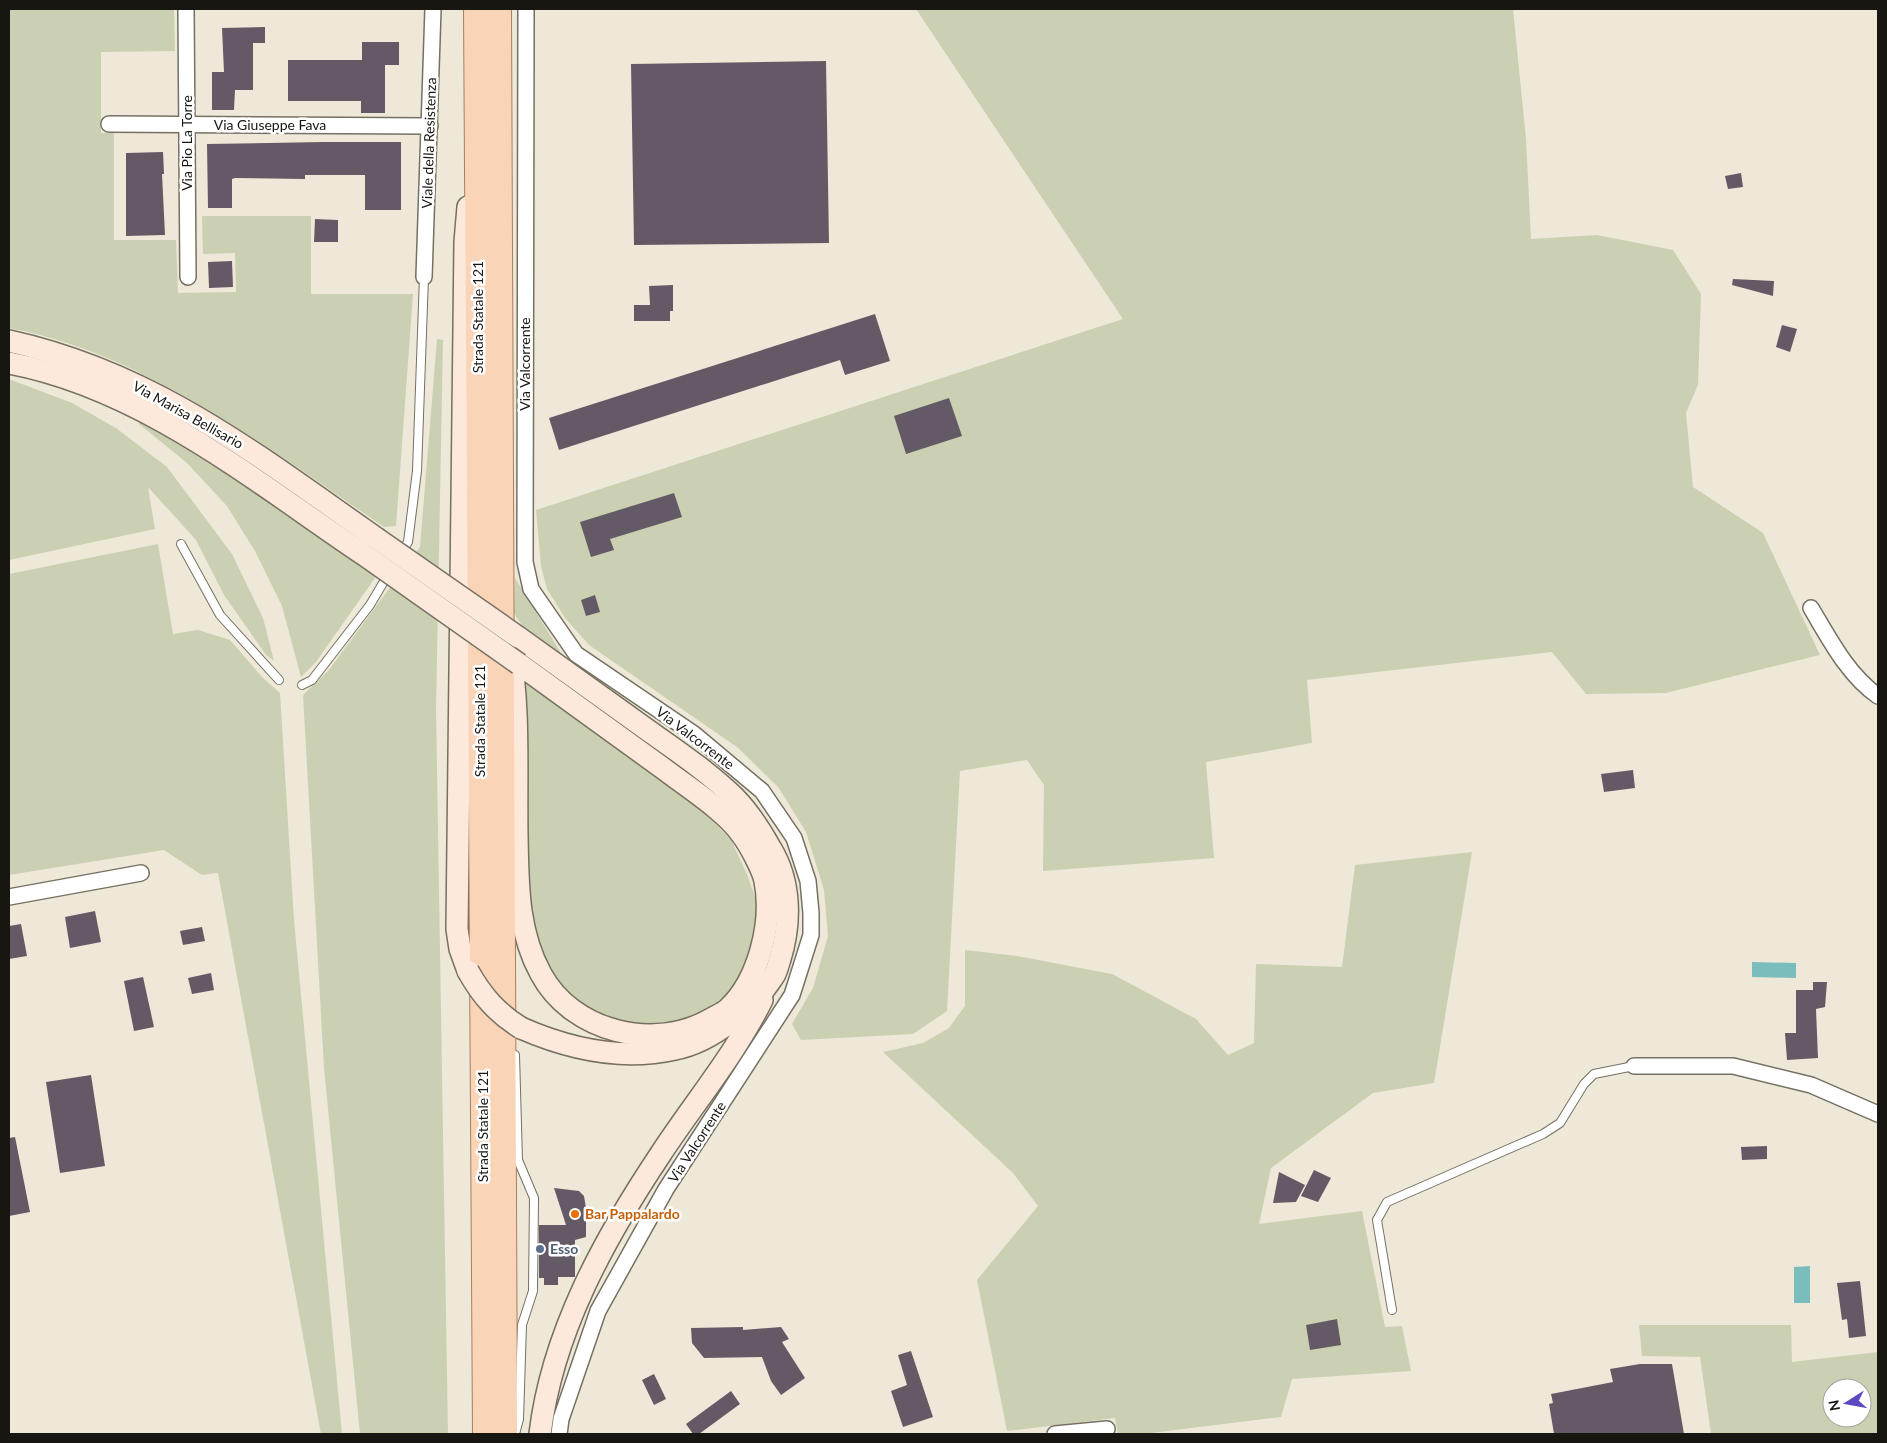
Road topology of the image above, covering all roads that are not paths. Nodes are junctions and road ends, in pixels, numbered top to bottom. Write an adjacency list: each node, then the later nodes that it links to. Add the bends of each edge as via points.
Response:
1 (186, 9): 8 (street, Via Pio La Torre)
2 (433, 9): 9 (street, Viale della Resistenza)
3 (476, 9): 6 (main road, Strada Statale 121)
4 (500, 9): 17 (main road, Strada Statale 121)
5 (526, 9): 33 (street, Via Valcorrente, via 525,552 531,589 576,654 694,734 762,791 794,838 808,881 811,913 811,935 792,995 666,1189 598,1311 560,1419)
6 (477, 117): 24 (main road, bridge, via 465,242 457,929 468,971 490,1004); 29 (main road, Strada Statale 121)
7 (109, 124): 8 (street, Via Giuseppe Fava)
8 (187, 125): 9 (street, Via Giuseppe Fava); 10 (street, Via Pio La Torre)
9 (430, 126): 11 (street, Viale della Resistenza)
10 (188, 277)
11 (424, 277): 19 (lane, via 417,471 408,542 370,605 312,680)
12 (9, 342): 15 (main road, Via Marisa Bellisario, via 101,368 222,431)
13 (9, 363): 15 (main road, Via Marisa Bellisario, via 103,392 157,418)
14 (181, 544): 18 (lane, via 220,616)
15 (370, 546): 17 (main road, bridge, via 519,664 705,799 742,834 765,880 766,928 754,973 728,1009 697,1027 662,1035 634,1034 596,1024 568,1007 541,976 522,923 517,873 515,680); 23 (main road, bridge, via 518,637 734,797 773,851 787,894 784,946)
16 (1811, 608): 20 (street, via 1841,658)
17 (502, 610): 30 (main road, Strada Statale 121, via 507,997)
18 (279, 680)
19 (302, 685)
20 (1878, 696)
21 (141, 872): 22 (street)
22 (9, 897)
23 (774, 976): 24 (main road, via 722,1030 676,1049 644,1053 589,1050); 32 (main road, via 746,1032 660,1154 582,1289 555,1363)
24 (516, 1030): 31 (lane, via 518,1160 534,1198 533,1291 522,1325 519,1419)
25 (1634, 1066): 26 (street, via 1733,1066 1811,1085); 27 (lane, via 1594,1074 1584,1084 1560,1123 1543,1134 1387,1202 1377,1220)
26 (1878, 1114)
27 (1392, 1310)
28 (1107, 1429): 34 (street)
29 (485, 1434)
30 (505, 1434)
31 (515, 1434)
32 (540, 1434)
33 (559, 1434)
34 (1055, 1434)

